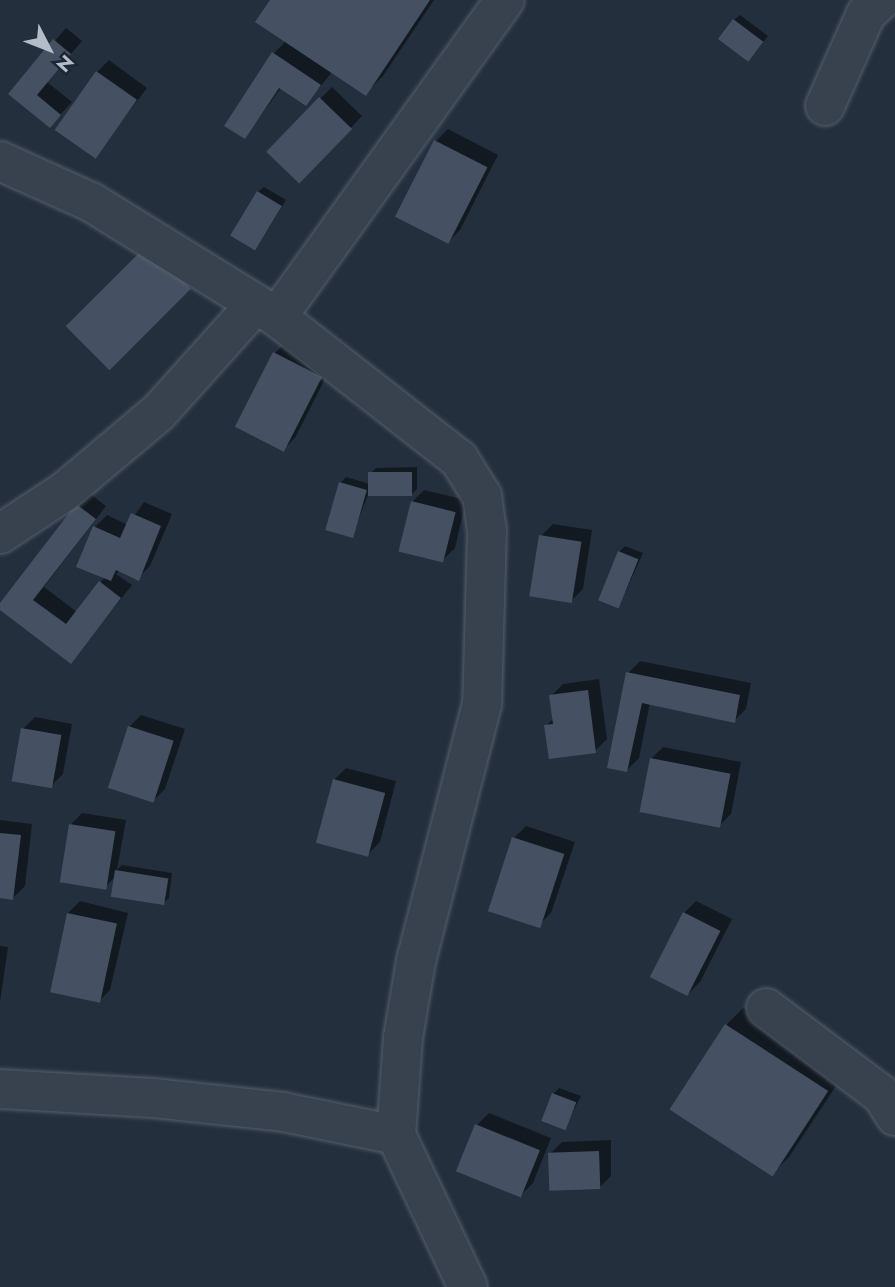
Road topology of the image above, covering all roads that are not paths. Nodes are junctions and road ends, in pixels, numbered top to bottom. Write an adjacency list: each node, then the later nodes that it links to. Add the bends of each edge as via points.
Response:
1 (505, 0): 5 (street)
2 (881, 0): 3 (street, via 866,15)
3 (825, 106)
4 (0, 161): 5 (street, via 91,202)
5 (266, 310): 6 (street, via 64,492); 10 (street, via 458,459 482,496 487,530 482,704 416,961 403,1038)
6 (0, 534)
7 (766, 1008): 9 (street, via 883,1095)
8 (0, 1089): 10 (street, via 283,1112)
9 (895, 1116)
10 (396, 1135): 11 (street)
11 (468, 1287)

